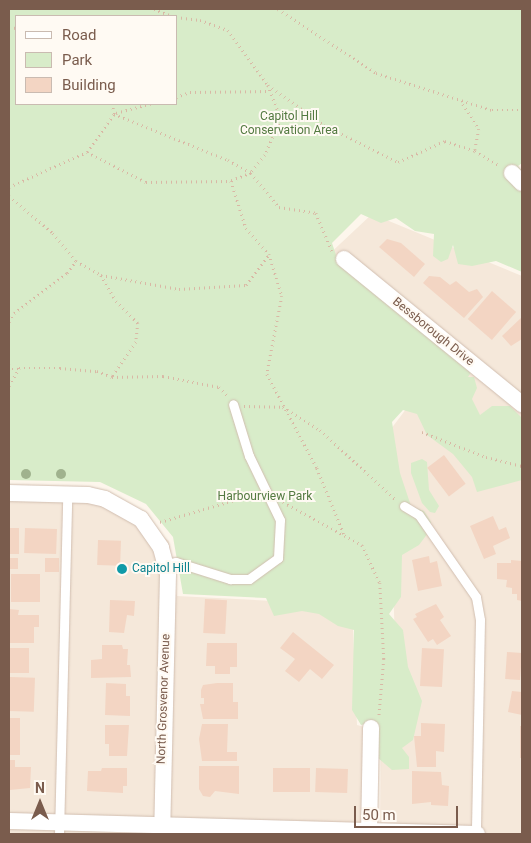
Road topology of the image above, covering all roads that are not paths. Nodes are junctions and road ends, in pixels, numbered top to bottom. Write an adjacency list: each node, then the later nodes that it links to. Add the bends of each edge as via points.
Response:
1 (344, 260): 3 (street, Bessborough Drive)
2 (233, 404): 7 (lane, via 249,456 280,520 278,558 249,579 230,579 190,565)
3 (522, 404)
4 (9, 493): 5 (street)
5 (67, 495): 7 (street, via 88,495 119,504 148,528); 10 (lane)
6 (404, 506): 14 (lane, via 419,515 476,597 480,620)
7 (166, 564): 11 (street, North Grosvenor Avenue)
8 (371, 728): 13 (street)
9 (9, 821): 10 (street)
10 (60, 828): 11 (street)
11 (161, 830): 12 (street)
12 (266, 832): 13 (street)
13 (369, 833): 14 (street)
14 (477, 834)

